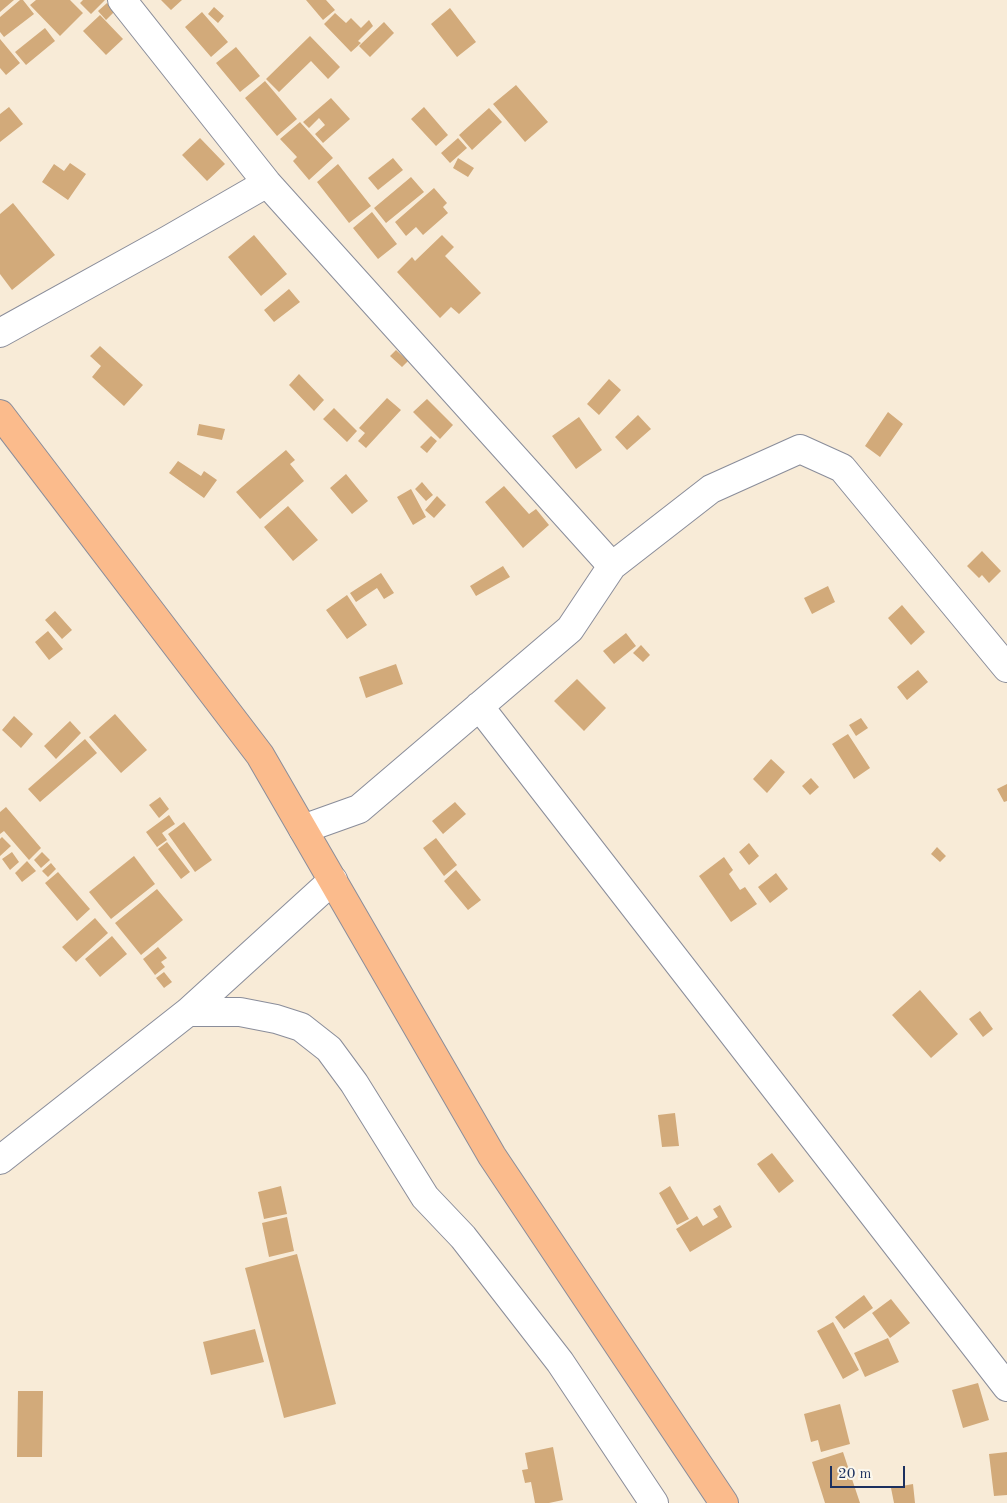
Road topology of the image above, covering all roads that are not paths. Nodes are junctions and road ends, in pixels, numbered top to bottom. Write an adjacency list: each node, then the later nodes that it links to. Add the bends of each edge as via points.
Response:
1 (122, 0): 2 (street)
2 (267, 183): 3 (street); 5 (street)
3 (0, 333)
4 (0, 414): 8 (highway, via 260,755)
5 (612, 566): 6 (street, via 711,489 800,448 842,468); 7 (street, via 570,629)
6 (1007, 668)
7 (479, 706): 8 (street, via 359,808); 12 (street)
8 (303, 829): 9 (highway)
9 (333, 880): 10 (street); 14 (highway, via 492,1156)
10 (188, 1012): 11 (street); 13 (street, via 240,1012 276,1018 301,1027 329,1049 425,1197 463,1237 560,1362)
11 (0, 1160)
12 (1007, 1387)
13 (654, 1503)
14 (724, 1503)

